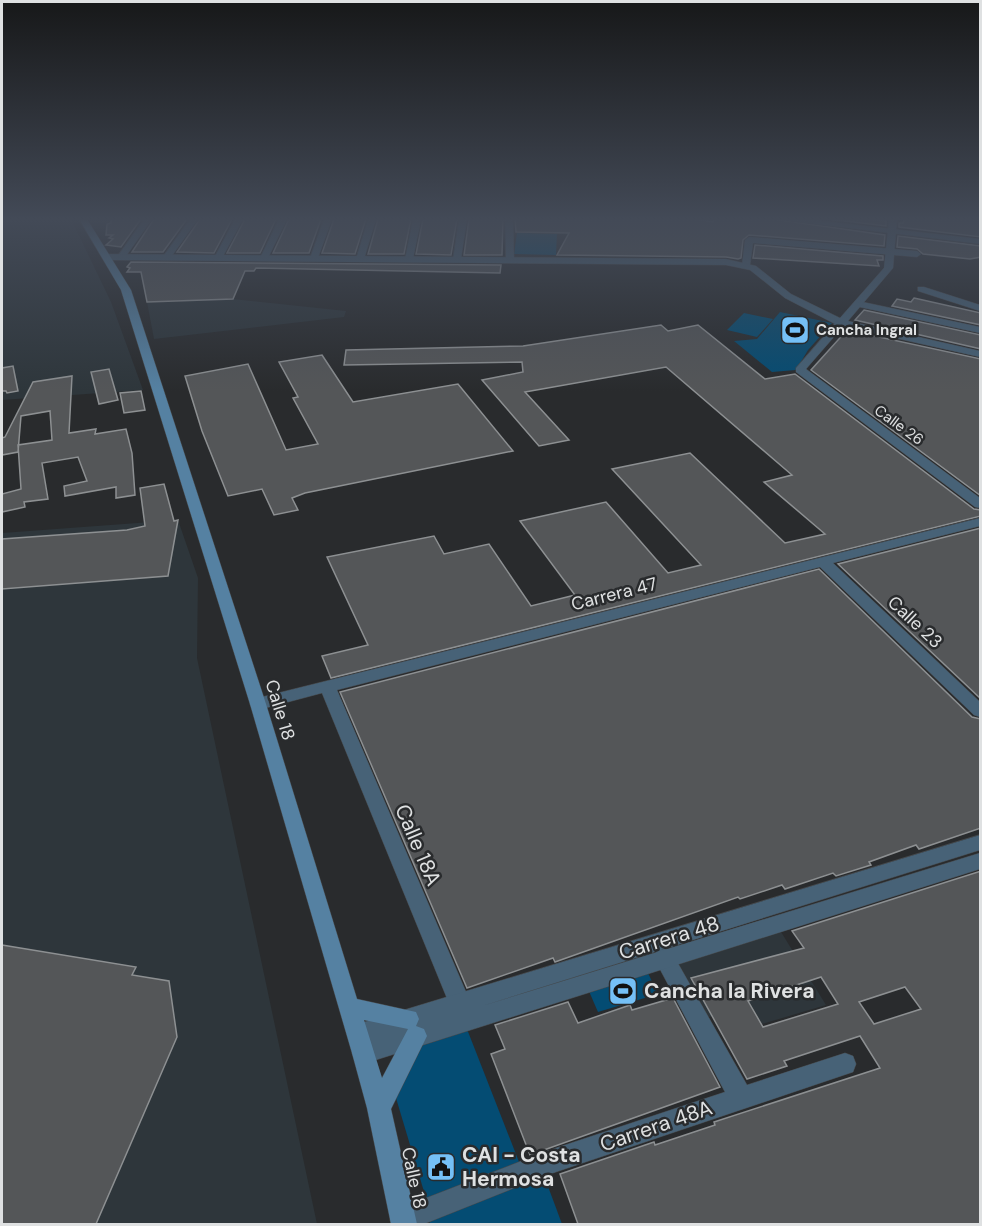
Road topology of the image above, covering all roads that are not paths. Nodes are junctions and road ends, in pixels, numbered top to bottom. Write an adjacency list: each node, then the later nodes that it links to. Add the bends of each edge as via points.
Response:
1 (121, 276): 14 (main road, Calle 18)
2 (762, 276): 7 (street, via 796,301)
3 (881, 276): 5 (street)
4 (921, 289): 6 (street)
5 (858, 304): 7 (street); 8 (street)
6 (981, 308)
7 (841, 323): 9 (street); 10 (street, Calle 26, via 800,370)
8 (981, 330)
9 (981, 354)
10 (981, 504)
11 (981, 522): 12 (street, Carrera 47)
12 (822, 561): 13 (street, Carrera 47); 15 (street, Calle 23)
13 (328, 687): 14 (street, Carrera 47); 20 (street, Calle 18A)
14 (258, 705): 19 (main road, Calle 18)
15 (981, 711)
16 (981, 843): 20 (street, Carrera 48)
17 (981, 861): 18 (street, Carrera 48)
18 (664, 958): 20 (street, Carrera 48); 24 (street)
19 (350, 1007): 21 (main road); 22 (main road, Calle 18)
20 (463, 1011): 21 (street, Carrera 48)
21 (412, 1027): 22 (street, Carrera 48); 25 (main road)
22 (361, 1043): 25 (main road, Calle 18)
23 (844, 1064): 24 (street, Carrera 48A)
24 (741, 1098): 26 (street, Carrera 48A, via 528,1169)
25 (379, 1108): 26 (main road, Calle 18)
26 (403, 1222)

